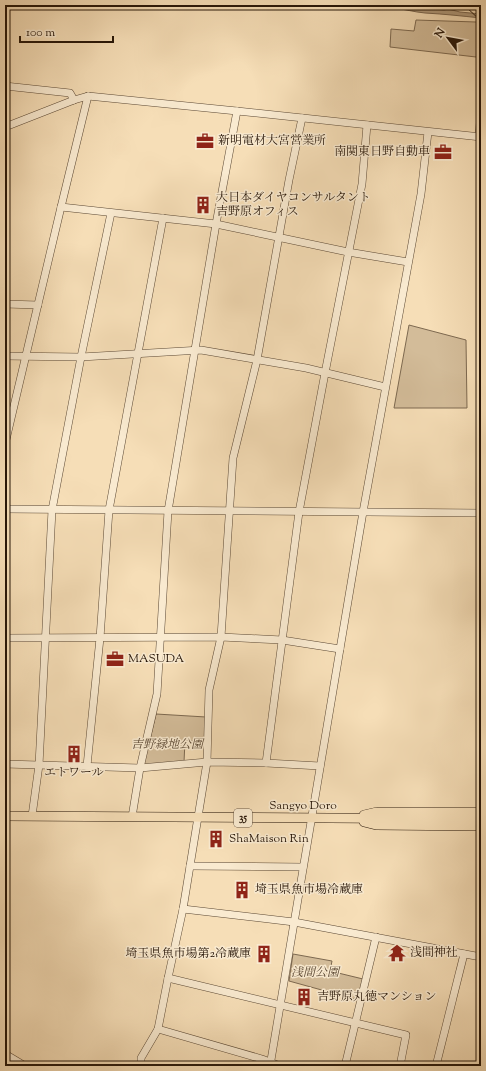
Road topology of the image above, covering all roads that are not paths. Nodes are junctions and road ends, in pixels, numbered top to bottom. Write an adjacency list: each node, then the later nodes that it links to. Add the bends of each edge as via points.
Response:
1 (5, 86): 3 (street, via 70,93)
2 (88, 96): 3 (street); 5 (street); 11 (street)
3 (74, 100): 8 (street)
4 (481, 109): 10 (street)
5 (237, 110): 6 (street); 14 (street)
6 (302, 118): 7 (street); 15 (street)
7 (367, 125): 9 (street); 16 (street, via 362,184)
8 (5, 127)
9 (428, 132): 10 (street); 17 (street, via 421,194)
10 (480, 137)
11 (61, 207): 12 (street); 19 (street)
12 (111, 213): 13 (street); 24 (street)
13 (163, 218): 14 (street); 21 (street)
14 (216, 224): 15 (street); 20 (street)
15 (279, 237): 16 (street); 25 (street)
16 (348, 252): 17 (street); 26 (street)
17 (408, 262): 27 (street)
18 (5, 304): 19 (street)
19 (38, 305): 23 (street)
20 (195, 350): 21 (street); 25 (street); 32 (street)
21 (138, 354): 24 (street); 31 (street)
22 (5, 356): 23 (street)
23 (25, 357): 24 (street); 28 (street)
24 (81, 357): 30 (street)
25 (257, 360): 26 (street); 33 (street, via 233,458)
26 (325, 373): 27 (street); 34 (street)
27 (385, 387): 35 (street)
28 (5, 444)
29 (5, 509): 30 (street)
30 (52, 510): 31 (street); 39 (street)
31 (109, 510): 32 (street); 40 (street)
32 (168, 511): 33 (street); 41 (street)
33 (230, 512): 34 (street); 37 (street)
34 (299, 512): 35 (street); 42 (street)
35 (362, 512): 36 (street); 43 (street)
36 (481, 514)
37 (221, 637): 41 (street); 42 (street); 44 (street, via 209,690)
38 (5, 638): 39 (street)
39 (44, 638): 40 (street); 47 (street)
40 (100, 638): 41 (street); 48 (street)
41 (160, 638): 50 (street, via 157,694)
42 (282, 640): 43 (street); 46 (street)
43 (340, 649): 49 (street)
44 (208, 762): 46 (street); 50 (street); 55 (street)
45 (5, 764): 47 (street)
46 (266, 764): 49 (street)
47 (39, 765): 48 (street); 53 (street)
48 (87, 766): 50 (street)
49 (320, 766): 56 (street)
50 (140, 768): 54 (street)
51 (481, 812): 57 (main road, 35, via 377,812)
52 (5, 816): 53 (main road, Sangyo Doro / 35)
53 (32, 816): 54 (main road, Sangyo Doro / 35)
54 (132, 817): 55 (main road, Sangyo Doro / 35)
55 (198, 818): 56 (main road, Sangyo Doro / 35); 60 (street)
56 (311, 818): 57 (main road, Sangyo Doro / 35); 61 (street)
57 (353, 819): 58 (main road, Sangyo Doro / 35); 59 (main road, 35, via 376,825)
58 (481, 819)
59 (481, 826)
60 (190, 866): 61 (street); 62 (street)
61 (303, 867): 63 (street)
62 (183, 909): 63 (street); 67 (street)
63 (294, 922): 64 (street); 68 (street)
64 (376, 937): 65 (street); 69 (street)
65 (464, 954): 66 (street); 78 (street)
66 (481, 957)
67 (168, 978): 68 (street); 70 (street)
68 (280, 1005): 69 (street); 72 (street)
69 (356, 1023): 76 (street); 77 (street, via 406,1035)
70 (158, 1029): 72 (street); 74 (street, via 142,1058)
71 (5, 1054): 73 (street)
72 (270, 1064): 75 (street)
73 (25, 1066)
74 (141, 1066)
75 (280, 1066)
76 (345, 1066)
77 (400, 1066)
78 (436, 1066)

